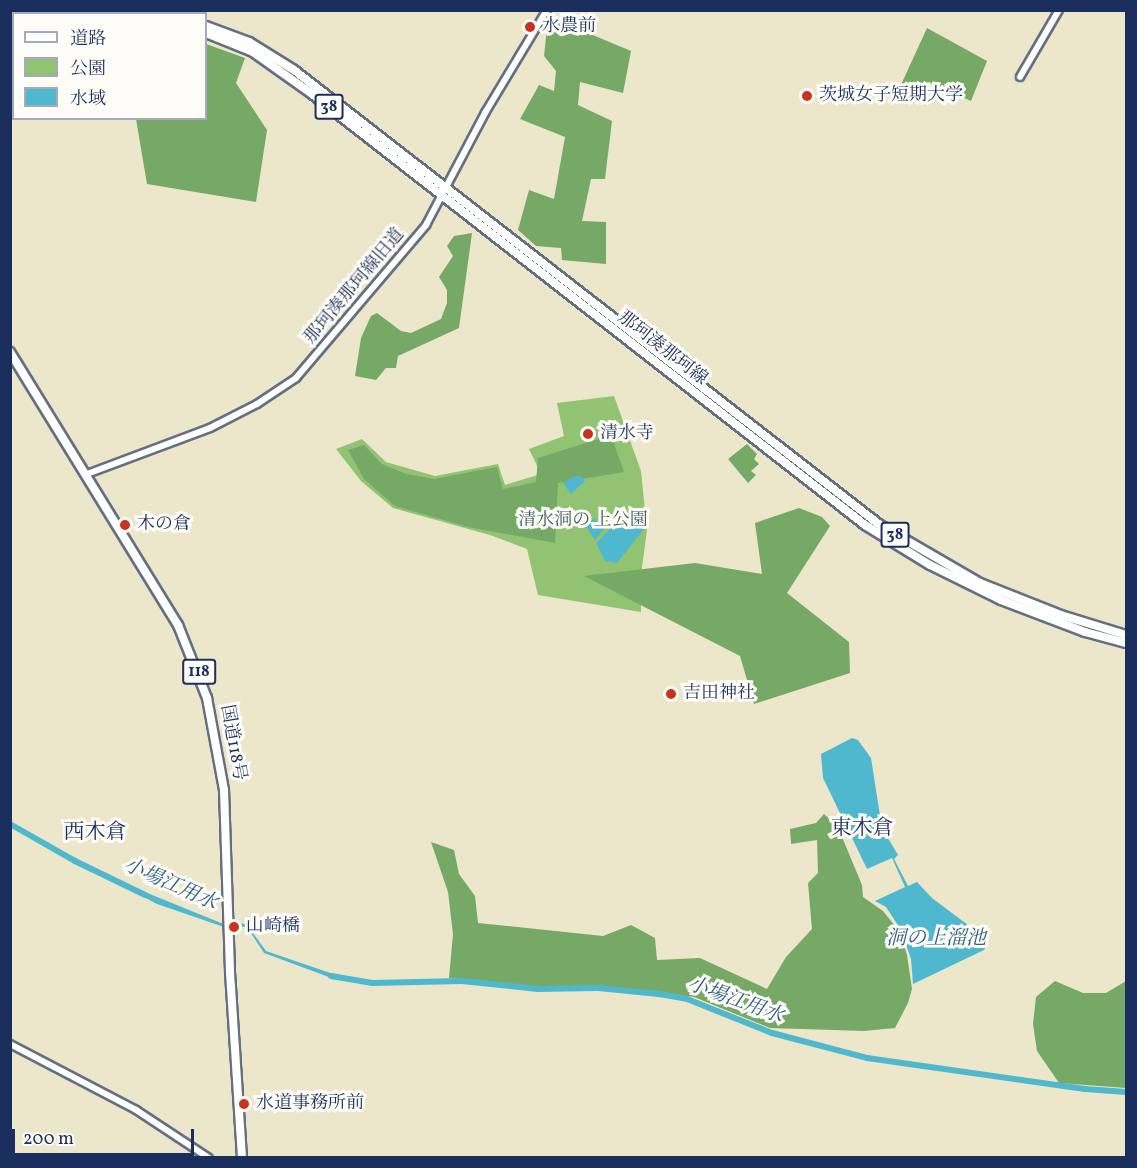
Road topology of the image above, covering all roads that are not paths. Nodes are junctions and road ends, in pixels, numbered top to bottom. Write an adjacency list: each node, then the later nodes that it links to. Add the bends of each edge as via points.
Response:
1 (547, 10): 6 (street, 那珂湊那珂線旧道, via 485,113)
2 (1059, 10): 5 (street)
3 (207, 26): 6 (main road, 那珂湊那珂線 / 38, via 275,57)
4 (207, 33): 6 (main road, 那珂湊那珂線 / 38, via 239,45 268,62)
5 (1020, 77)
6 (444, 192): 8 (street, 那珂湊那珂線旧道, via 406,250 313,359 282,389 210,428); 9 (main road, 那珂湊那珂線 / 38, via 887,530 999,591); 10 (main road, 那珂湊那珂線 / 38, via 866,525 930,566 1001,600)
7 (10, 352): 8 (highway, 国道118号 / 118)
8 (87, 474): 13 (highway, 国道118号 / 118, via 178,625 201,676 213,721 224,790)
9 (1126, 635)
10 (1126, 643)
11 (10, 1044): 12 (street, via 136,1110)
12 (209, 1158)
13 (242, 1158)

